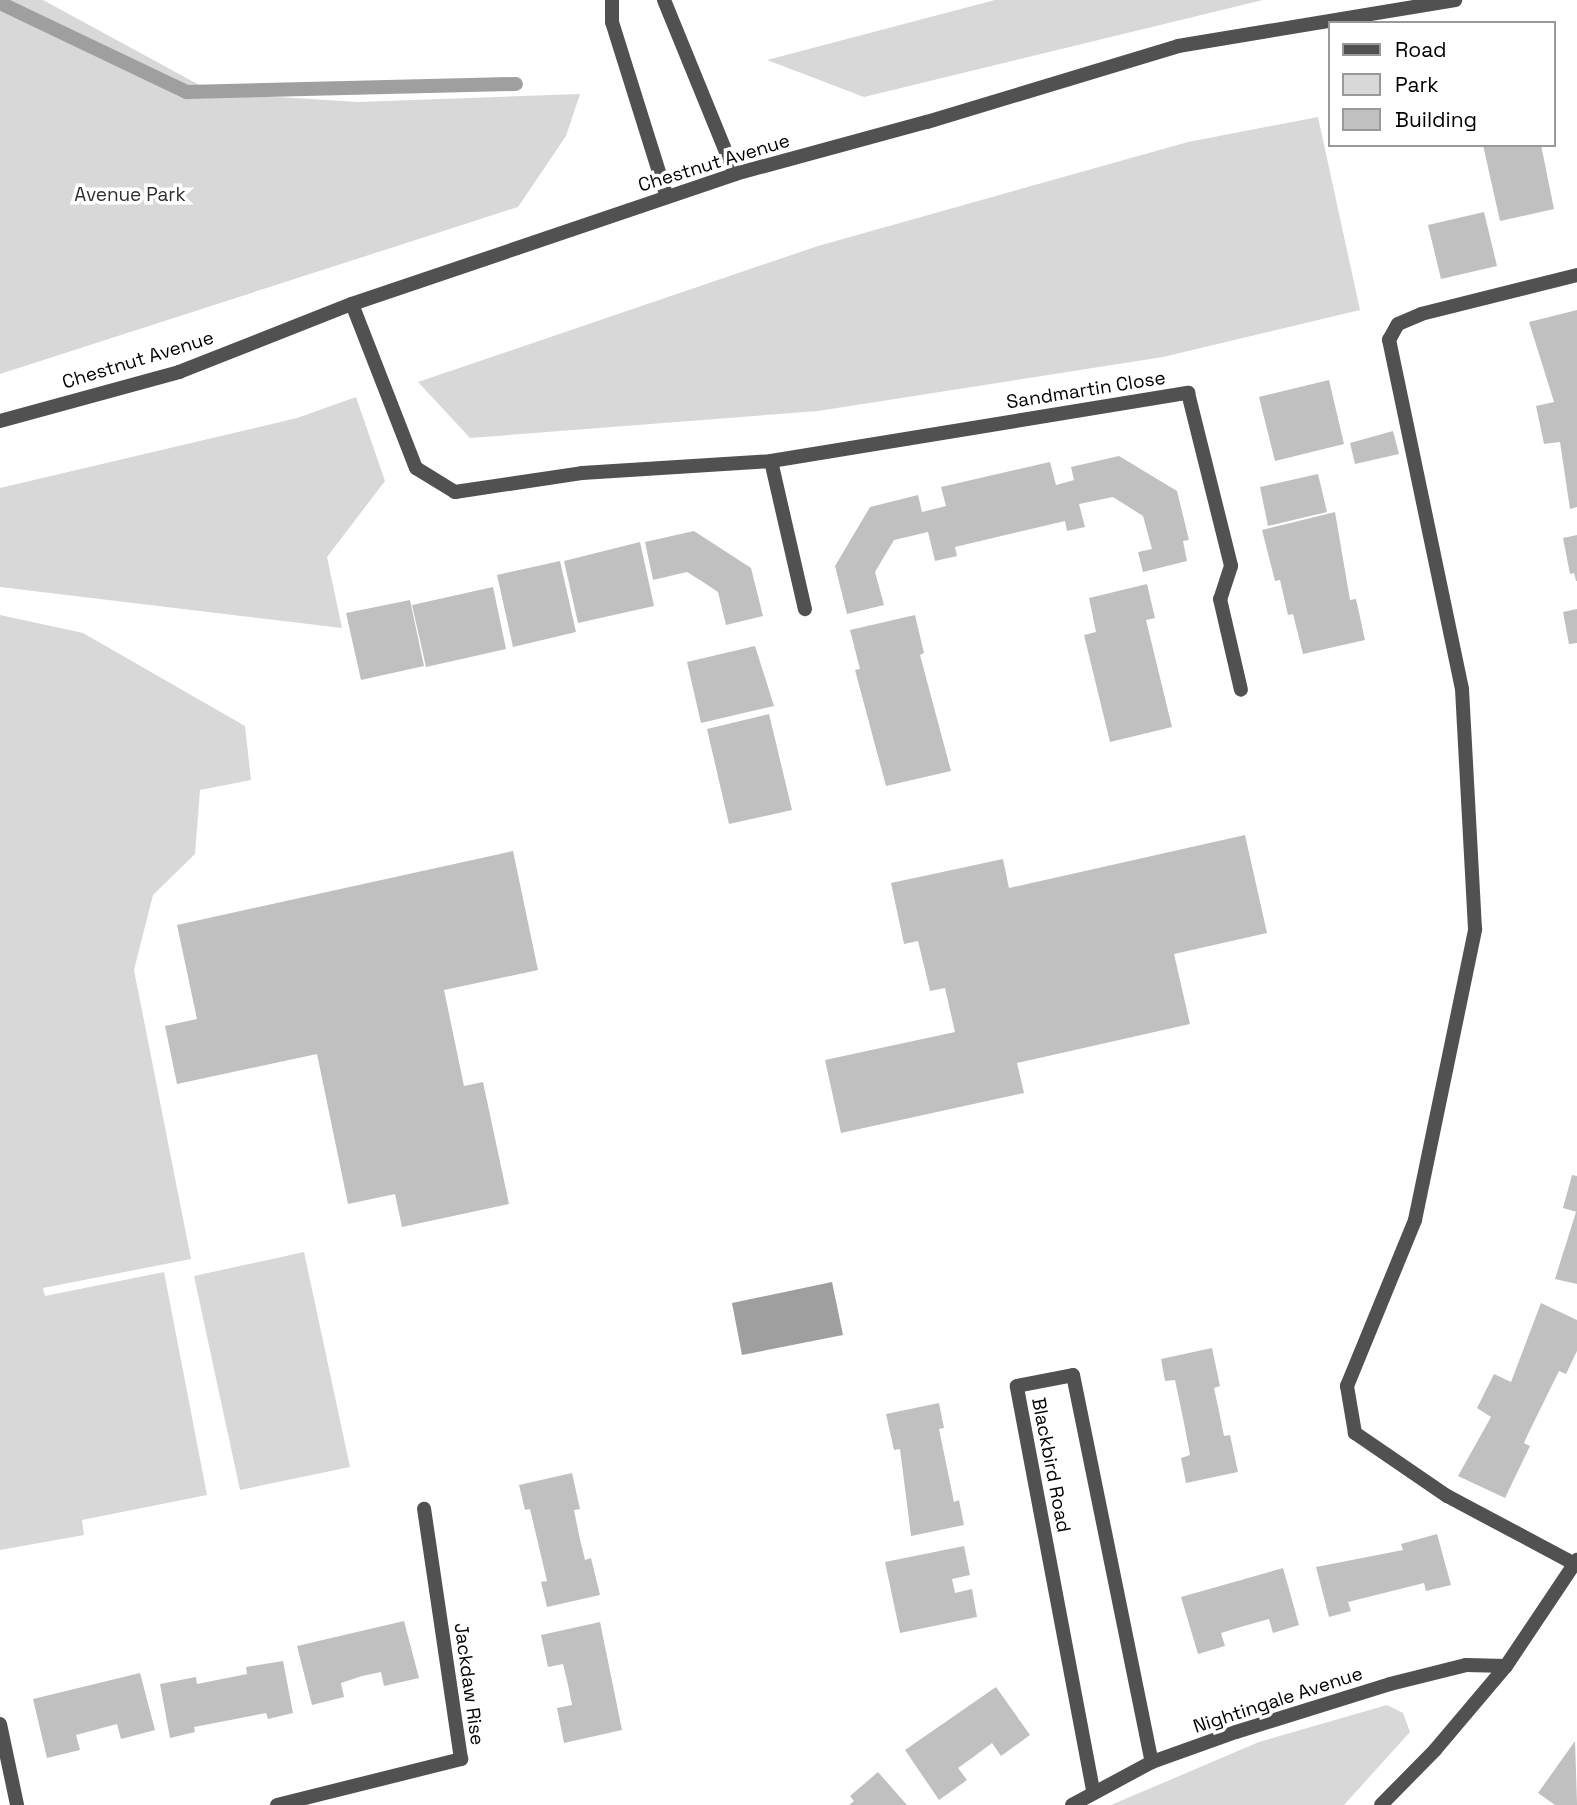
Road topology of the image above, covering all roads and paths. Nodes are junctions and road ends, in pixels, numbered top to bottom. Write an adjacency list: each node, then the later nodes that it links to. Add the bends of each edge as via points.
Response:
1 (612, 0): 7 (street, via 612,22)
2 (664, 0): 6 (street)
3 (1455, 0): 5 (street, Chestnut Avenue)
4 (1328, 21): 6 (street, Chestnut Avenue, via 1178,46)
5 (1329, 21)
6 (735, 174): 7 (street, Chestnut Avenue)
7 (667, 197): 9 (street, Chestnut Avenue)
8 (1577, 275): 15 (street, via 1421,314 1398,324 1389,340 1462,689 1475,929 1415,1220 1347,1386 1355,1433 1447,1496)
9 (352, 304): 10 (street, Chestnut Avenue, via 179,372); 11 (street, Sandmartin Close, via 416,468 455,492 582,472)
10 (0, 421)
11 (771, 461): 12 (street); 13 (street, Sandmartin Close, via 1188,393 1231,565 1220,599)
12 (805, 609)
13 (1241, 690)
14 (424, 1509): 21 (street, Jackdaw Rise, via 461,1759)
15 (1576, 1562): 16 (street)
16 (1506, 1666): 18 (street, Nightingale Avenue, via 1466,1665 1390,1684); 23 (street)
17 (0, 1724): 20 (street)
18 (1152, 1762): 19 (street, Nightingale Avenue); 19 (street, Blackbird Road, via 1073,1375 1017,1386)
19 (1093, 1790): 22 (street, Nightingale Avenue)
20 (17, 1805)
21 (277, 1805)
22 (1072, 1805)
23 (1381, 1805)

